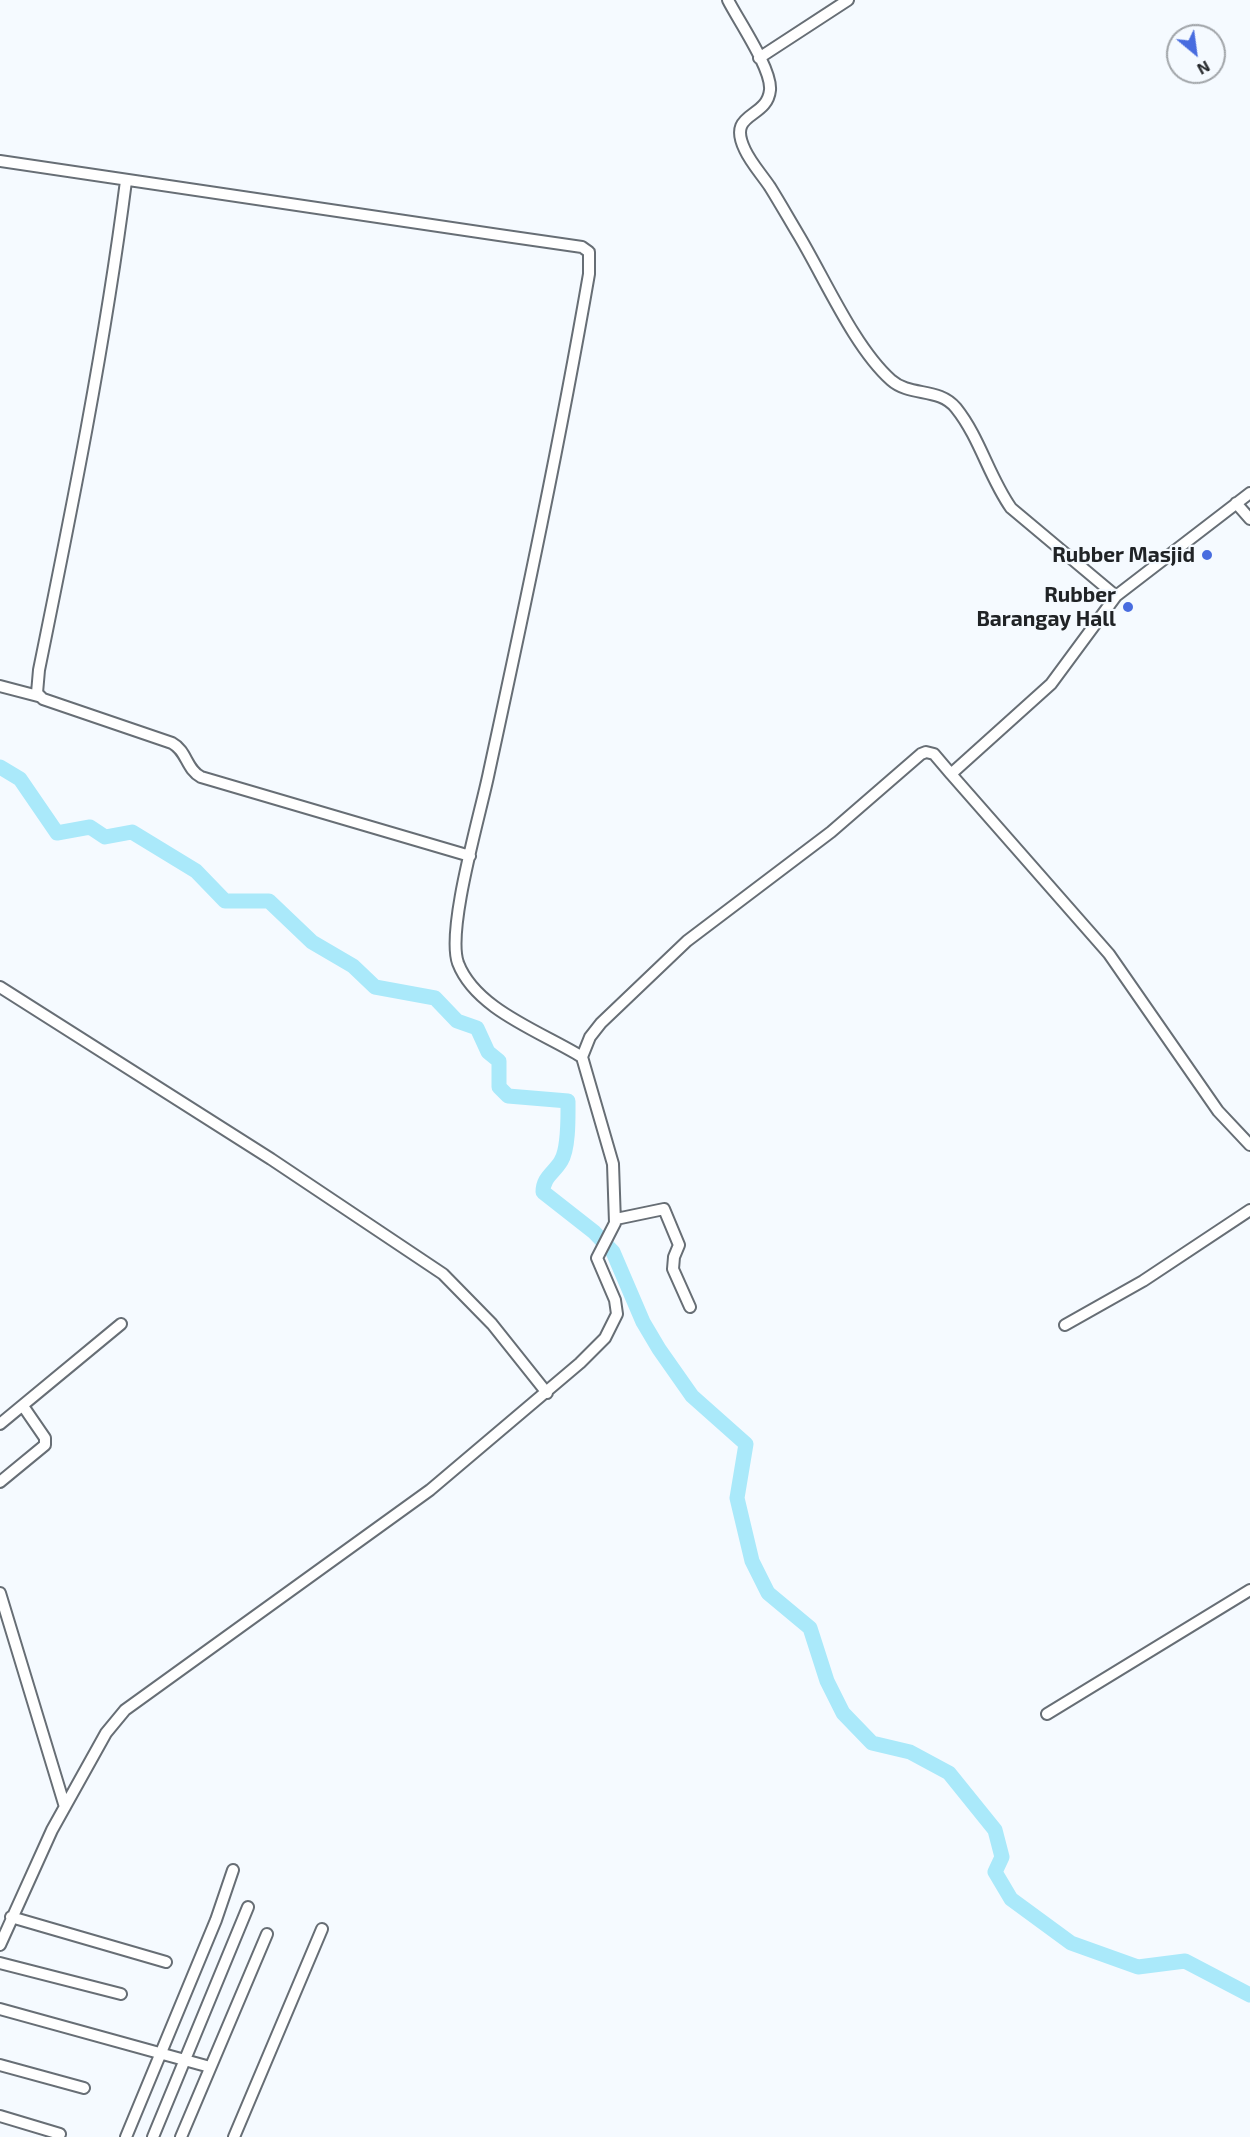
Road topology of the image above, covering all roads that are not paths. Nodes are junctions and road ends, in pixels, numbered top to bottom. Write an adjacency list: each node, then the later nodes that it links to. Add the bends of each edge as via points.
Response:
1 (728, 0): 3 (street)
2 (848, 0): 3 (street)
3 (759, 58): 9 (street, via 770,89 764,103 743,121 739,136 856,334 891,380 951,402 1011,508)
4 (0, 161): 5 (street)
5 (126, 181): 11 (street, via 111,287 36,685); 13 (street, via 582,247 589,252 590,274 572,370)
6 (1250, 493): 7 (street)
7 (1236, 503): 8 (street); 9 (street)
8 (1250, 519)
9 (1116, 596): 12 (street, via 1051,684)
10 (0, 686): 11 (street)
11 (39, 696): 13 (street, via 172,743 201,777)
12 (951, 774): 15 (street, via 934,754 921,754 831,832 687,941 601,1023); 16 (street, via 1108,954 1218,1111)
13 (470, 856): 15 (street, via 456,944 464,974 483,999 498,1010)
14 (0, 987): 22 (street, via 443,1274 492,1324)
15 (582, 1057): 18 (street, via 612,1157)
16 (1250, 1145)
17 (1250, 1210): 21 (street, via 1150,1276)
18 (616, 1219): 19 (street, via 664,1209 679,1245 673,1269); 22 (street, via 601,1247 598,1262 615,1300 615,1322 596,1349)
19 (690, 1307)
20 (121, 1324): 23 (street)
21 (1065, 1325)
22 (547, 1393): 29 (street, via 430,1490 125,1710 106,1733)
23 (23, 1406): 24 (street); 25 (street, via 45,1438 45,1445)
24 (0, 1424)
25 (0, 1482)
26 (1250, 1590): 28 (street)
27 (0, 1593): 29 (street)
28 (1047, 1714)
29 (64, 1807): 32 (street)
30 (233, 1870): 40 (street)
31 (248, 1907): 41 (street)
32 (11, 1917): 35 (street); 36 (street)
33 (322, 1929): 50 (street)
34 (267, 1934): 43 (street)
35 (0, 1945)
36 (166, 1962)
37 (0, 1963): 38 (street)
38 (121, 1994)
39 (0, 2009): 40 (street)
40 (161, 2053): 41 (street); 47 (street)
41 (186, 2060): 43 (street); 48 (street)
42 (0, 2065): 44 (street)
43 (210, 2067): 49 (street)
44 (84, 2088)
45 (0, 2116): 46 (street)
46 (60, 2134)
47 (126, 2137)
48 (153, 2137)
49 (181, 2137)
50 (234, 2137)

